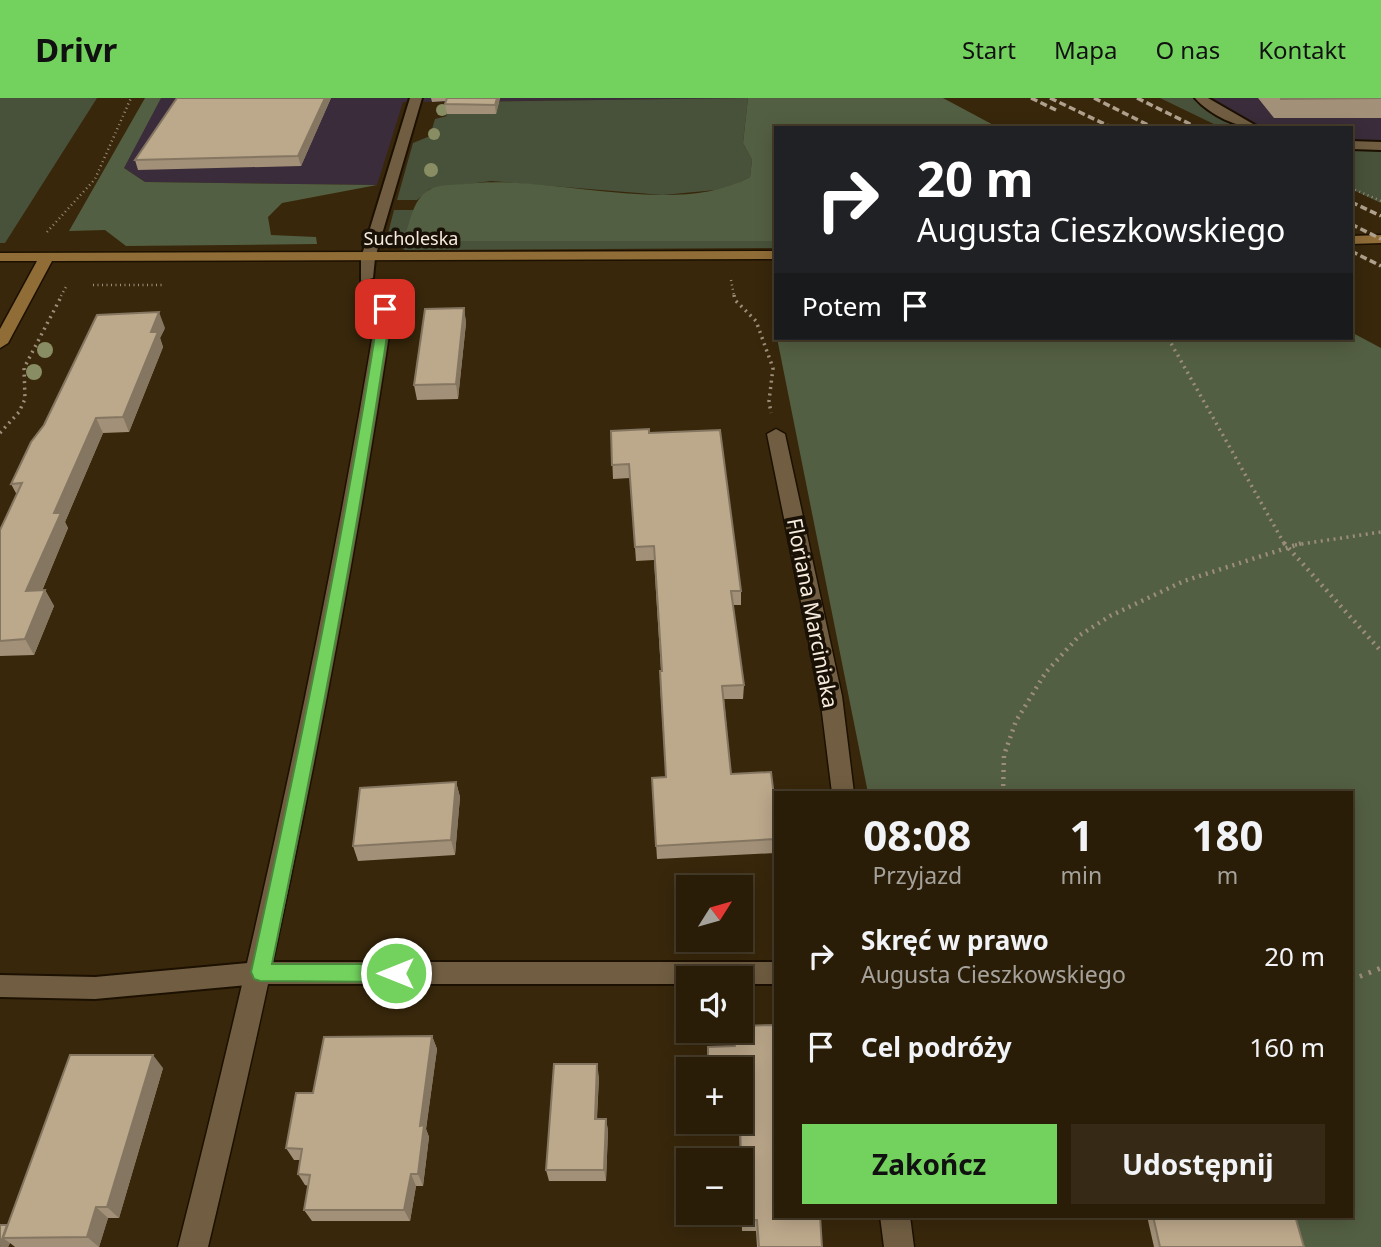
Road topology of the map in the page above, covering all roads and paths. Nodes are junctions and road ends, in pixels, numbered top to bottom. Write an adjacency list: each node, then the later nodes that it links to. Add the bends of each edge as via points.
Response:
1 (131, 98): 10 (path, via 95,179)
2 (416, 98): 15 (lane)
3 (1201, 98): 4 (lane)
4 (1250, 126)
5 (1353, 145): 6 (lane)
6 (1381, 146)
7 (1353, 189): 8 (path)
8 (1381, 201)
9 (1381, 239): 11 (street)
10 (43, 240)
11 (1353, 240)
12 (774, 256): 15 (street, Sucholeska)
13 (0, 257): 14 (street, Sucholeska)
14 (47, 257): 15 (street, Sucholeska); 21 (street)
15 (368, 258): 17 (lane)
16 (72, 274): 22 (path, via 24,368 25,399)
17 (366, 278)
18 (731, 279): 23 (path, via 735,300 756,321 773,368 769,401)
19 (385, 309): 30 (street, via 313,726)
20 (1169, 340): 25 (path)
21 (0, 343)
22 (0, 433)
23 (776, 434): 27 (street, Floriana Marciniaka, via 831,696)
24 (1381, 532): 25 (path)
25 (1285, 545): 26 (path); 28 (path, via 1166,587 1078,636 1029,693 1004,751)
26 (1381, 651)
27 (843, 791)
28 (1003, 791)
29 (1381, 968): 32 (path)
30 (260, 972): 31 (lane); 33 (lane, via 95,988); 35 (street)
31 (774, 973)
32 (1353, 978)
33 (0, 986)
34 (895, 1218): 36 (street)
35 (193, 1247)
36 (899, 1247)

